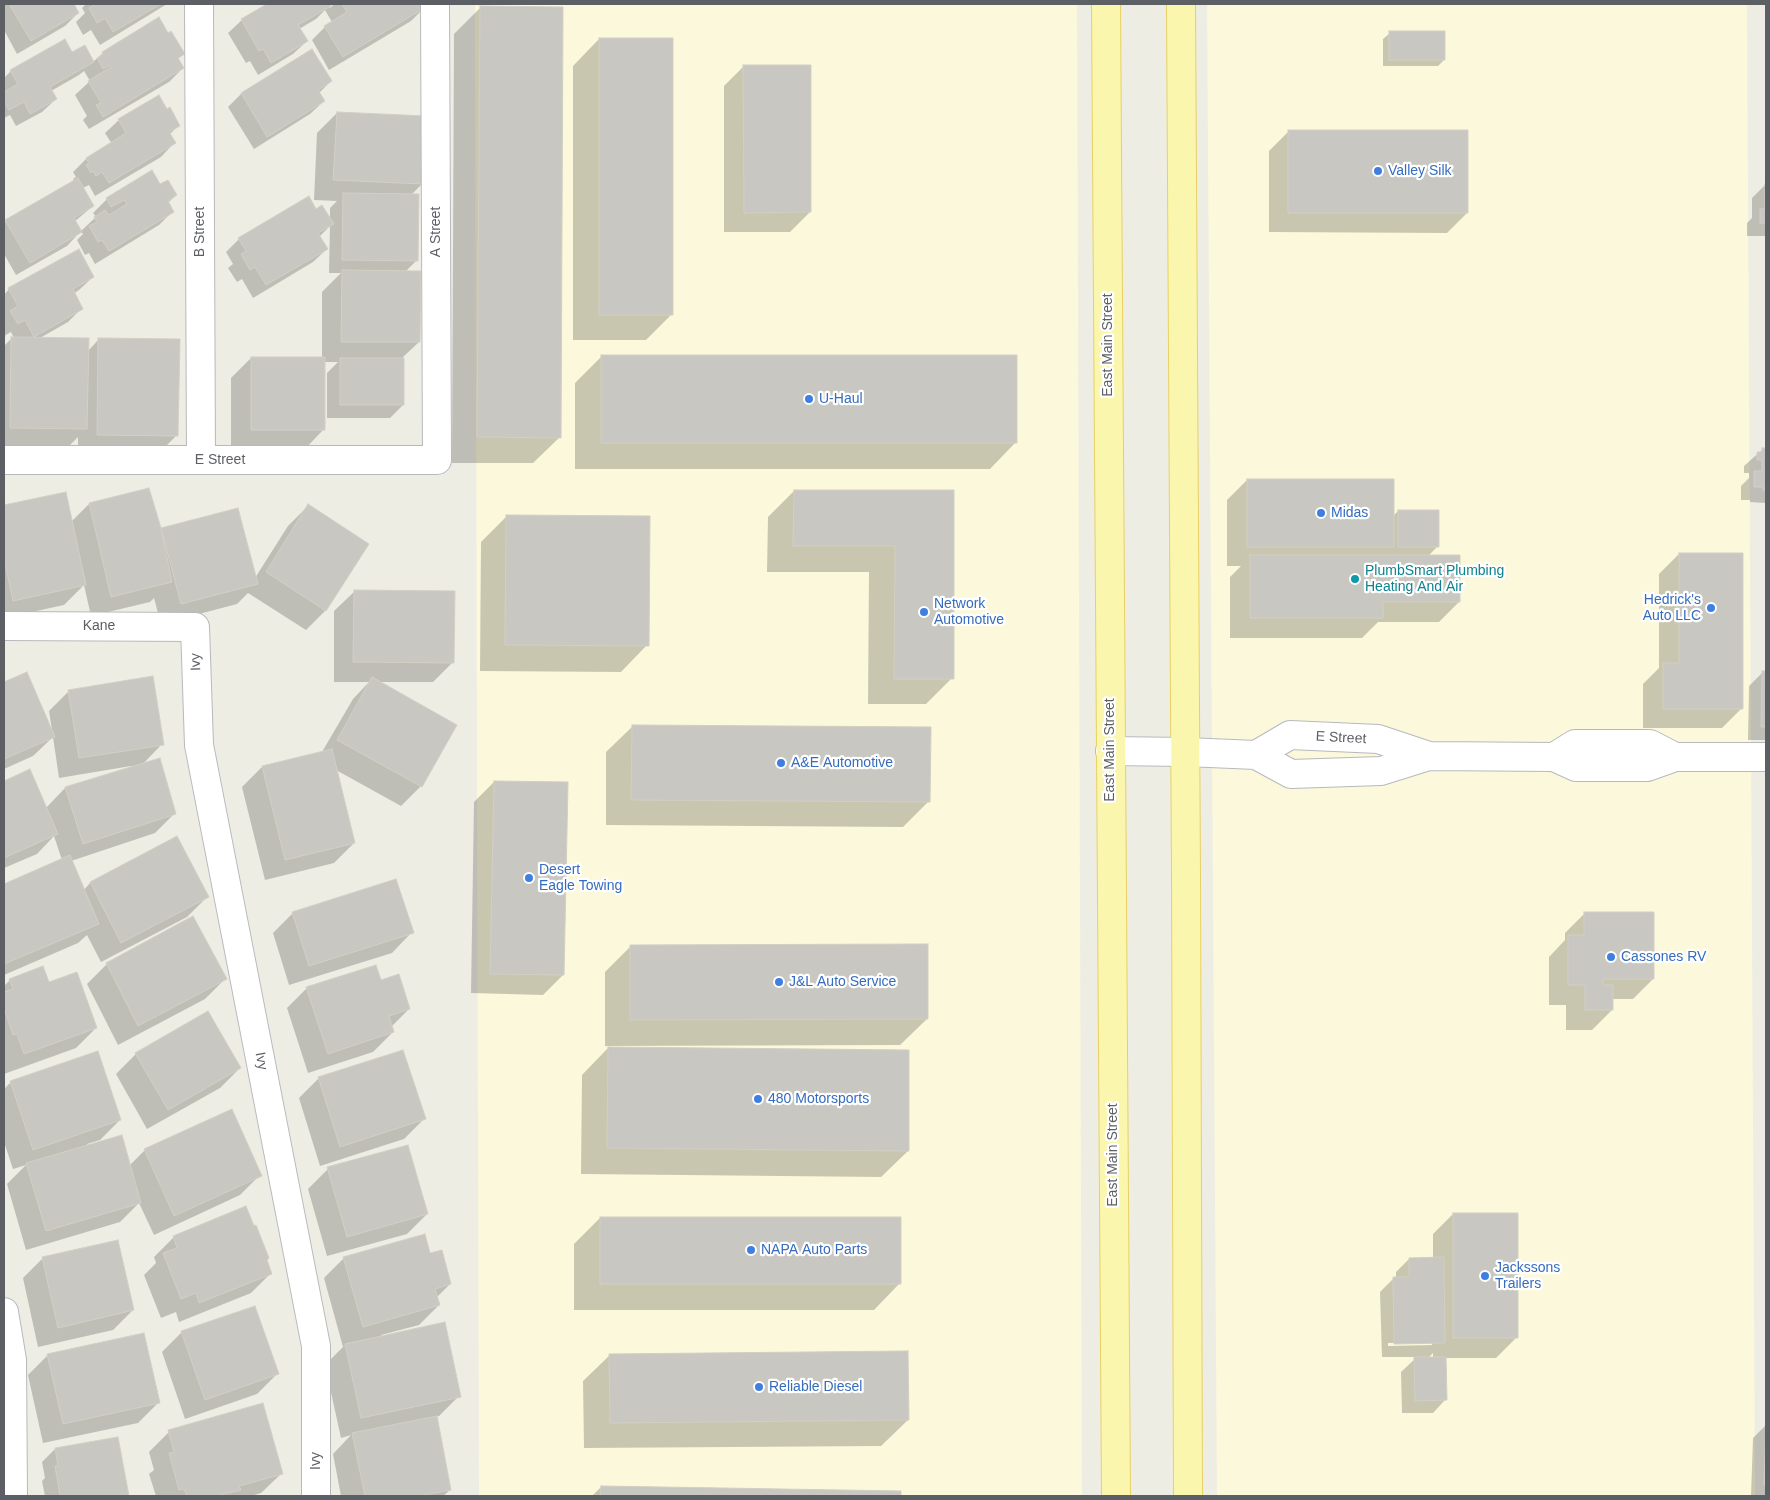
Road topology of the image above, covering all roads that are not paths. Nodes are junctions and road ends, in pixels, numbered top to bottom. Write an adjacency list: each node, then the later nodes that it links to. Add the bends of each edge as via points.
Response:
1 (199, 4): 6 (lane, B Street)
2 (435, 4): 7 (lane, A Street)
3 (1106, 4): 10 (main road, East Main Street)
4 (1181, 4): 11 (main road)
5 (4, 460): 6 (lane, E Street)
6 (201, 460): 7 (lane, E Street)
7 (437, 460)
8 (4, 626): 9 (lane, Kane)
9 (195, 627): 17 (lane, Ivy, via 199,745 316,1346)
10 (1110, 751): 11 (lane, E Street); 18 (main road, East Main Street)
11 (1186, 752): 12 (lane, E Street); 19 (main road)
12 (1256, 756): 13 (lane, E Street, via 1291,774 1381,771); 13 (lane, E Street, via 1290,735 1378,739)
13 (1429, 756): 14 (lane, E Street, via 1554,757 1575,744 1650,744 1675,757)
14 (1766, 757)
15 (4, 1312): 16 (lane, via 12,1360)
16 (13, 1496)
17 (316, 1496)
18 (1116, 1496)
19 (1188, 1496)

